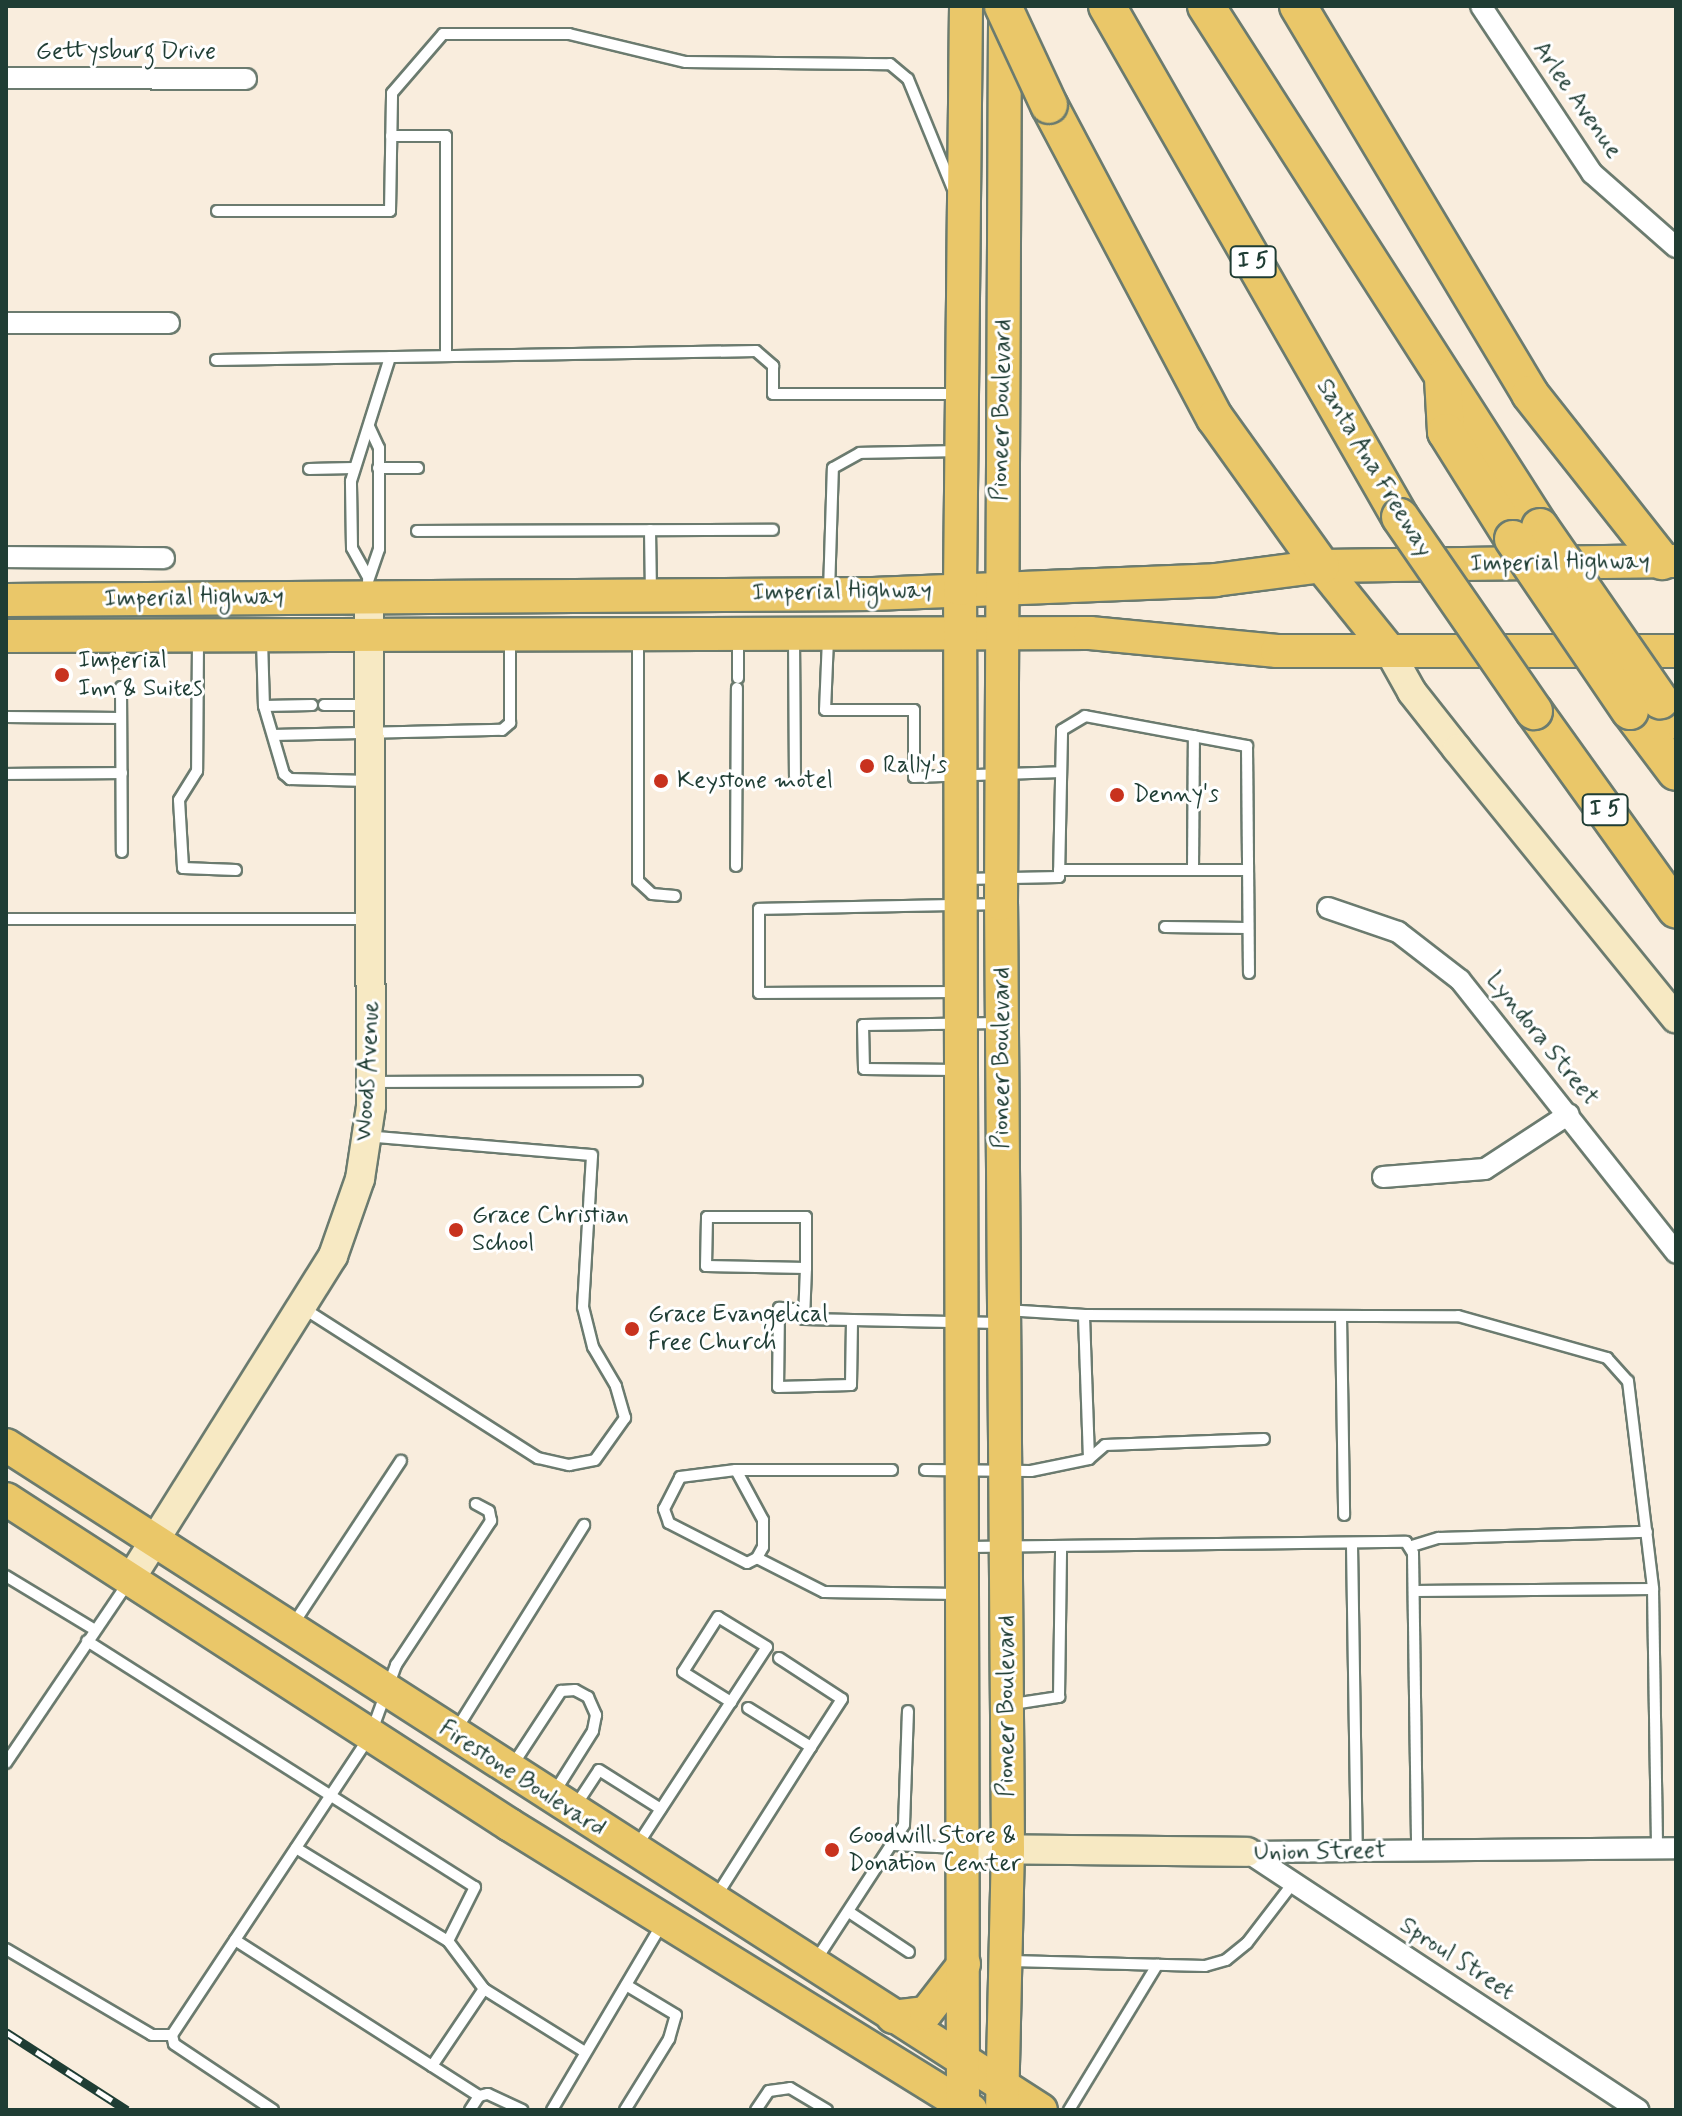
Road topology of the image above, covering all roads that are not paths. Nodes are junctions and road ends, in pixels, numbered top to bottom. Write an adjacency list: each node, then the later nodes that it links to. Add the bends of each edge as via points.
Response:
1 (966, 6): 11 (main road, Pioneer Boulevard)
2 (1004, 6): 30 (highway, bridge, via 1049,105 1215,418); 33 (main road, Pioneer Boulevard)
3 (1107, 6): 77 (highway, Santa Ana Freeway / I 5, bridge, via 1400,517)
4 (1206, 6): 53 (highway, bridge, via 1443,377 1527,533)
5 (1298, 6): 31 (highway, via 1530,394)
6 (1481, 6): 12 (street, Arlee Avenue, via 1592,173)
7 (6, 78): 8 (street, Gettysburg Drive)
8 (246, 79)
9 (391, 136): 10 (lane, via 390,211); 11 (lane, via 392,93 443,34 569,34 686,62 881,62 908,79); 15 (lane, via 446,136)
10 (217, 211)
11 (964, 215): 18 (main road, Pioneer Boulevard)
12 (1676, 247)
13 (6, 323): 14 (street)
14 (169, 323)
15 (446, 356): 16 (lane); 18 (lane, via 756,351 773,366 773,394)
16 (390, 357): 17 (lane); 19 (lane)
17 (216, 360)
18 (962, 394): 20 (main road, Pioneer Boulevard)
19 (369, 427): 21 (lane); 22 (lane, via 379,448)
20 (962, 451): 34 (main road, Pioneer Boulevard); 35 (lane, via 860,453 833,468)
21 (353, 468): 24 (lane); 32 (lane, via 352,548)
22 (378, 468): 23 (lane); 32 (lane, via 379,549)
23 (418, 468)
24 (309, 469)
25 (650, 530): 26 (lane); 27 (lane); 36 (lane)
26 (773, 530)
27 (417, 531)
28 (6, 557): 29 (street, Imperial Highway)
29 (164, 558)
30 (1321, 566): 31 (main road, Imperial Highway); 33 (main road, Imperial Highway, via 1215,580); 49 (main road)
31 (1671, 567)
32 (368, 587): 36 (main road, Imperial Highway); 37 (main road, Imperial Highway); 38 (street, Woods Avenue)
33 (1002, 587): 34 (main road, Imperial Highway); 40 (main road, Pioneer Boulevard)
34 (960, 589): 35 (main road, Imperial Highway); 43 (main road, Pioneer Boulevard)
35 (829, 594): 36 (main road, Imperial Highway)
36 (651, 595)
37 (6, 600)
38 (369, 633): 39 (main road, Imperial Highway); 45 (main road, Imperial Highway); 56 (street, Woods Avenue)
39 (262, 634): 41 (main road, Imperial Highway); 52 (lane)
40 (1002, 634): 43 (main road, Imperial Highway); 49 (main road, Imperial Highway, via 1121,635 1277,651); 59 (main road, Pioneer Boulevard)
41 (198, 635): 44 (main road, Imperial Highway, via 121,649); 69 (lane, via 197,771 179,800 183,868)
42 (829, 635): 43 (main road, Imperial Highway); 48 (main road, Imperial Highway); 64 (lane, via 825,710 914,710 914,777)
43 (961, 635): 64 (main road, Pioneer Boulevard)
44 (6, 636)
45 (510, 636): 46 (main road, Imperial Highway); 56 (lane, via 510,723 502,730)
46 (638, 636): 47 (main road, Imperial Highway); 75 (lane, via 638,881 652,894)
47 (738, 636): 48 (main road, Imperial Highway); 68 (lane)
48 (794, 636): 65 (lane)
49 (1388, 649): 50 (main road, Imperial Highway); 84 (street, via 1412,692)
50 (1676, 651)
51 (121, 687): 55 (lane)
52 (264, 706): 56 (lane, via 318,705); 57 (lane)
53 (1655, 710): 61 (highway)
54 (6, 717): 55 (lane)
55 (121, 718): 62 (lane)
56 (371, 718): 57 (lane); 66 (street, Woods Avenue)
57 (273, 735): 66 (lane, via 290,779)
58 (1194, 736): 60 (lane, via 1085,716 1062,730); 71 (lane); 72 (lane, via 1247,746)
59 (1002, 772): 60 (lane); 64 (lane); 73 (main road, Pioneer Boulevard)
60 (1061, 772): 70 (lane)
61 (1676, 772)
62 (122, 773): 63 (lane); 67 (lane)
63 (6, 774)
64 (961, 774): 74 (main road, Pioneer Boulevard)
65 (795, 776)
66 (371, 781): 79 (street, Woods Avenue)
67 (122, 852)
68 (736, 866)
69 (236, 870)
70 (1059, 870): 71 (lane); 73 (lane, via 1059,877)
71 (1193, 870): 72 (lane)
72 (1248, 870): 81 (lane)
73 (1001, 892): 74 (lane); 74 (lane); 85 (main road, Pioneer Boulevard)
74 (962, 893): 83 (main road, Pioneer Boulevard); 83 (lane, via 759,909 759,993)
75 (675, 896)
76 (1328, 908): 89 (street, Lyndora Street, via 1398,932 1460,980)
77 (1676, 909)
78 (6, 919): 79 (lane)
79 (371, 919): 88 (street, Woods Avenue)
80 (1165, 927): 81 (lane)
81 (1248, 928): 82 (lane)
82 (1249, 973)
83 (962, 1007): 85 (lane); 86 (main road, Pioneer Boulevard); 86 (lane, via 862,1028 864,1069)
84 (1676, 1018)
85 (1002, 1023): 97 (main road, Pioneer Boulevard)
86 (962, 1070): 100 (main road, Pioneer Boulevard)
87 (637, 1081): 88 (lane)
88 (371, 1082): 90 (street, Woods Avenue)
89 (1569, 1114): 91 (street, via 1485,1169); 92 (street, Lyndora Street)
90 (367, 1136): 94 (street, Woods Avenue, via 360,1179 333,1256); 94 (lane, via 592,1155 583,1307 593,1347 616,1386 625,1418 595,1460 569,1465 538,1458)
91 (1383, 1177)
92 (1676, 1253)
93 (806, 1268): 93 (lane, via 806,1217 707,1217 706,1266); 95 (lane)
94 (301, 1307): 115 (street, Woods Avenue)
95 (804, 1310): 99 (lane, via 804,1319); 99 (lane, via 779,1308 778,1387 851,1385)
96 (1084, 1315): 97 (lane); 98 (lane); 103 (lane)
97 (1004, 1316): 100 (lane); 109 (main road, Pioneer Boulevard)
98 (1341, 1316): 112 (lane); 114 (lane, via 1458,1316 1607,1358 1628,1381)
99 (852, 1320): 100 (lane)
100 (963, 1322): 105 (main road, Pioneer Boulevard)
101 (1264, 1439): 103 (lane, via 1105,1445)
102 (6, 1445): 115 (main road, Firestone Boulevard)
103 (1089, 1459): 109 (lane)
104 (401, 1461): 127 (lane)
105 (963, 1469): 108 (lane); 109 (lane); 118 (main road, Pioneer Boulevard)
106 (736, 1470): 107 (lane); 121 (lane, via 763,1520); 121 (lane, via 680,1477 664,1509 669,1523 747,1563)
107 (892, 1470)
108 (925, 1470)
109 (1006, 1471): 119 (main road, Pioneer Boulevard)
110 (6, 1499): 123 (main road, Firestone Boulevard)
111 (476, 1504): 131 (lane, via 489,1511 491,1521 396,1665)
112 (1344, 1515)
113 (584, 1525): 136 (lane)
114 (1647, 1532): 117 (lane, via 1439,1538); 124 (lane)
115 (157, 1540): 123 (street, Woods Avenue); 127 (main road, Firestone Boulevard)
116 (1352, 1545): 117 (lane); 120 (lane); 150 (lane)
117 (1412, 1546): 125 (lane)
118 (963, 1547): 119 (lane); 126 (main road, Pioneer Boulevard)
119 (1006, 1547): 120 (lane); 133 (main road, Pioneer Boulevard)
120 (1061, 1548): 133 (lane, via 1059,1697)
121 (757, 1558): 126 (lane, via 824,1592)
122 (6, 1576): 128 (lane)
123 (131, 1578): 128 (lane); 137 (main road, Firestone Boulevard)
124 (1653, 1589): 125 (lane); 146 (lane)
125 (1414, 1591): 151 (lane)
126 (963, 1594): 147 (main road, Pioneer Boulevard)
127 (291, 1627): 131 (main road, Firestone Boulevard)
128 (95, 1630): 129 (lane)
129 (87, 1641): 139 (lane); 141 (lane)
130 (779, 1658): 138 (lane, via 842,1699)
131 (387, 1692): 136 (main road, Firestone Boulevard); 137 (lane)
132 (731, 1702): 132 (lane, via 767,1647 718,1617 683,1672); 143 (lane)
133 (1007, 1705): 149 (main road, Pioneer Boulevard)
134 (748, 1708): 138 (lane)
135 (908, 1711): 144 (lane, via 904,1825)
136 (453, 1735): 140 (main road, Firestone Boulevard)
137 (370, 1736): 141 (lane); 156 (main road, Firestone Boulevard)
138 (811, 1747): 154 (lane)
139 (6, 1763)
140 (509, 1771): 142 (main road, Firestone Boulevard); 142 (lane, via 561,1691 575,1690 588,1697 596,1715 593,1731)
141 (331, 1796): 145 (lane); 158 (lane, via 475,1887)
142 (561, 1805): 143 (lane, via 599,1770); 148 (main road, Firestone Boulevard)
143 (661, 1809): 148 (lane)
144 (894, 1845): 147 (lane); 155 (lane)
145 (296, 1848): 157 (lane); 158 (lane)
146 (1666, 1848): 151 (street, Union Street)
147 (965, 1849): 149 (street, Union Street); 162 (main road, Pioneer Boulevard)
148 (633, 1851): 154 (main road, Firestone Boulevard)
149 (1008, 1851): 152 (street, Union Street); 161 (main road, Pioneer Boulevard)
150 (1357, 1851): 151 (street, Union Street); 152 (street, Union Street)
151 (1417, 1851)
152 (1247, 1852): 153 (street, Sproul Street)
153 (1293, 1883): 164 (lane, via 1247,1943 1226,1960 1205,1966); 174 (street, Sproul Street)
154 (713, 1902): 163 (main road, Firestone Boulevard)
155 (849, 1912): 160 (lane); 163 (lane)
156 (664, 1920): 165 (lane); 175 (main road, Firestone Boulevard)
157 (235, 1940): 168 (lane); 171 (lane)
158 (448, 1941): 166 (lane)
159 (6, 1949): 168 (lane, via 152,2035)
160 (909, 1952)
161 (1005, 1960): 164 (lane); 173 (main road, Pioneer Boulevard)
162 (964, 1964): 167 (main road, via 926,2013); 170 (main road, Pioneer Boulevard)
163 (812, 1965): 167 (main road, Firestone Boulevard)
164 (1157, 1965): 184 (lane)
165 (626, 1985): 169 (lane); 180 (lane, via 676,2015 669,2039)
166 (484, 1989): 169 (lane); 171 (lane)
167 (893, 2017): 170 (main road, Firestone Boulevard)
168 (172, 2035): 176 (lane, via 174,2044)
169 (585, 2052): 179 (lane)
170 (963, 2061): 173 (main road, Firestone Boulevard); 175 (main road, Pioneer Boulevard)
171 (432, 2066): 172 (lane)
172 (479, 2096): 177 (lane); 178 (lane, via 488,2094)
173 (1002, 2097): 183 (main road, Firestone Boulevard)
174 (1627, 2107)
175 (965, 2108)
176 (273, 2110)
177 (470, 2110)
178 (523, 2110)
179 (552, 2110)
180 (625, 2110)
181 (756, 2110): 182 (lane, via 769,2091 790,2088)
182 (827, 2110)
183 (1041, 2110)
184 (1069, 2110)

